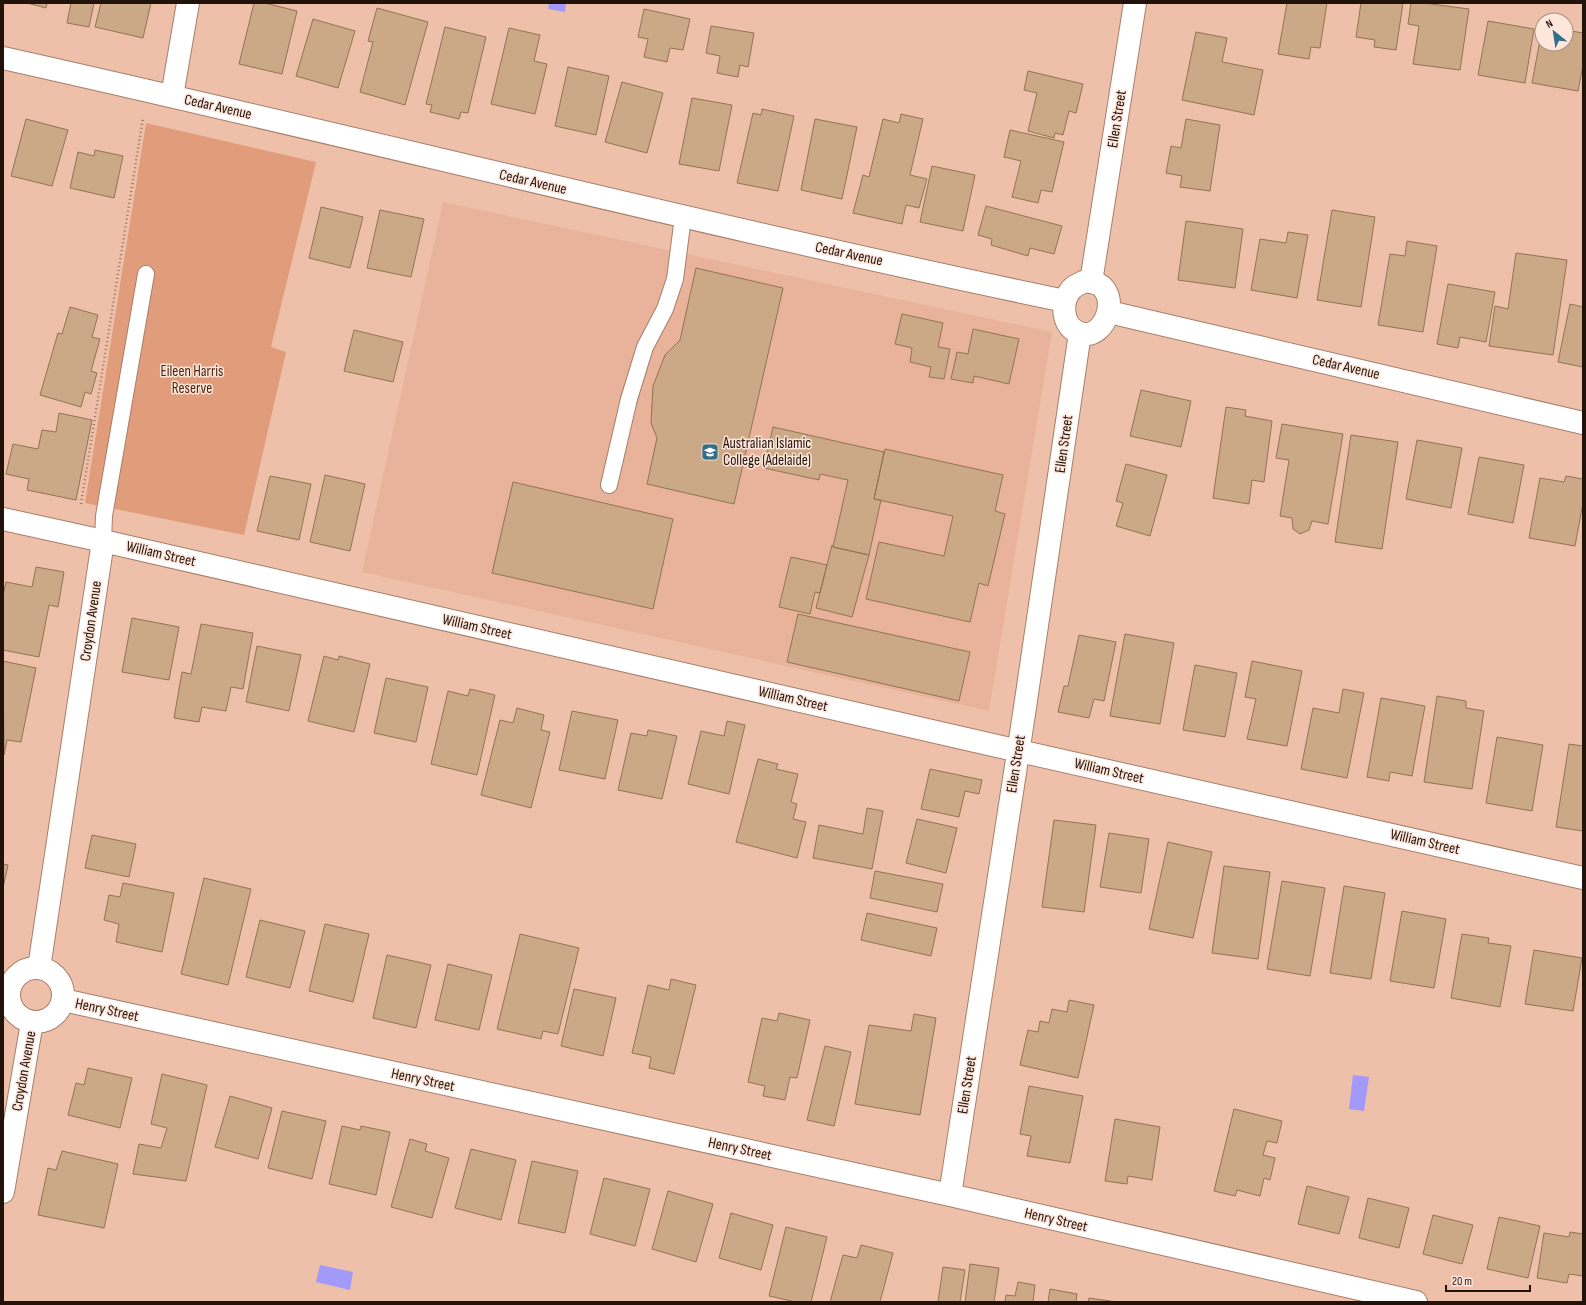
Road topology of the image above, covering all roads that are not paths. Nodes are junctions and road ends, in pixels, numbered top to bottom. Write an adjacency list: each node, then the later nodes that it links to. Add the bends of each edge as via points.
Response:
1 (188, 3): 4 (street)
2 (1135, 3): 7 (street, Ellen Street)
3 (3, 58): 4 (street, Cedar Avenue)
4 (172, 96): 5 (street, Cedar Avenue)
5 (683, 217): 8 (street, Cedar Avenue); 12 (lane, via 675,279 665,309 645,347)
6 (146, 274): 14 (lane, Croydon Avenue, via 104,516)
7 (1091, 282): 8 (street, via 1075,286); 9 (street, via 1106,293 1110,304)
8 (1065, 301): 10 (street, via 1067,321)
9 (1109, 312): 10 (street, via 1096,330); 11 (street, Cedar Avenue)
10 (1080, 333): 15 (street, Ellen Street)
11 (1583, 423)
12 (608, 485)
13 (3, 519): 14 (street, William Street)
14 (103, 541): 15 (street, William Street); 17 (street, Croydon Avenue)
15 (1018, 750): 16 (street, William Street); 22 (street, Ellen Street)
16 (1583, 878)
17 (39, 968): 18 (street, via 24,971); 19 (street, via 48,970 56,976 61,984)
18 (6, 987): 20 (street, via 16,1013)
19 (63, 1000): 20 (street, via 57,1012 50,1018); 22 (street, Henry Street)
20 (32, 1022): 21 (street, Croydon Avenue)
21 (3, 1192)
22 (950, 1195): 23 (street, Henry Street)
23 (1416, 1302)

